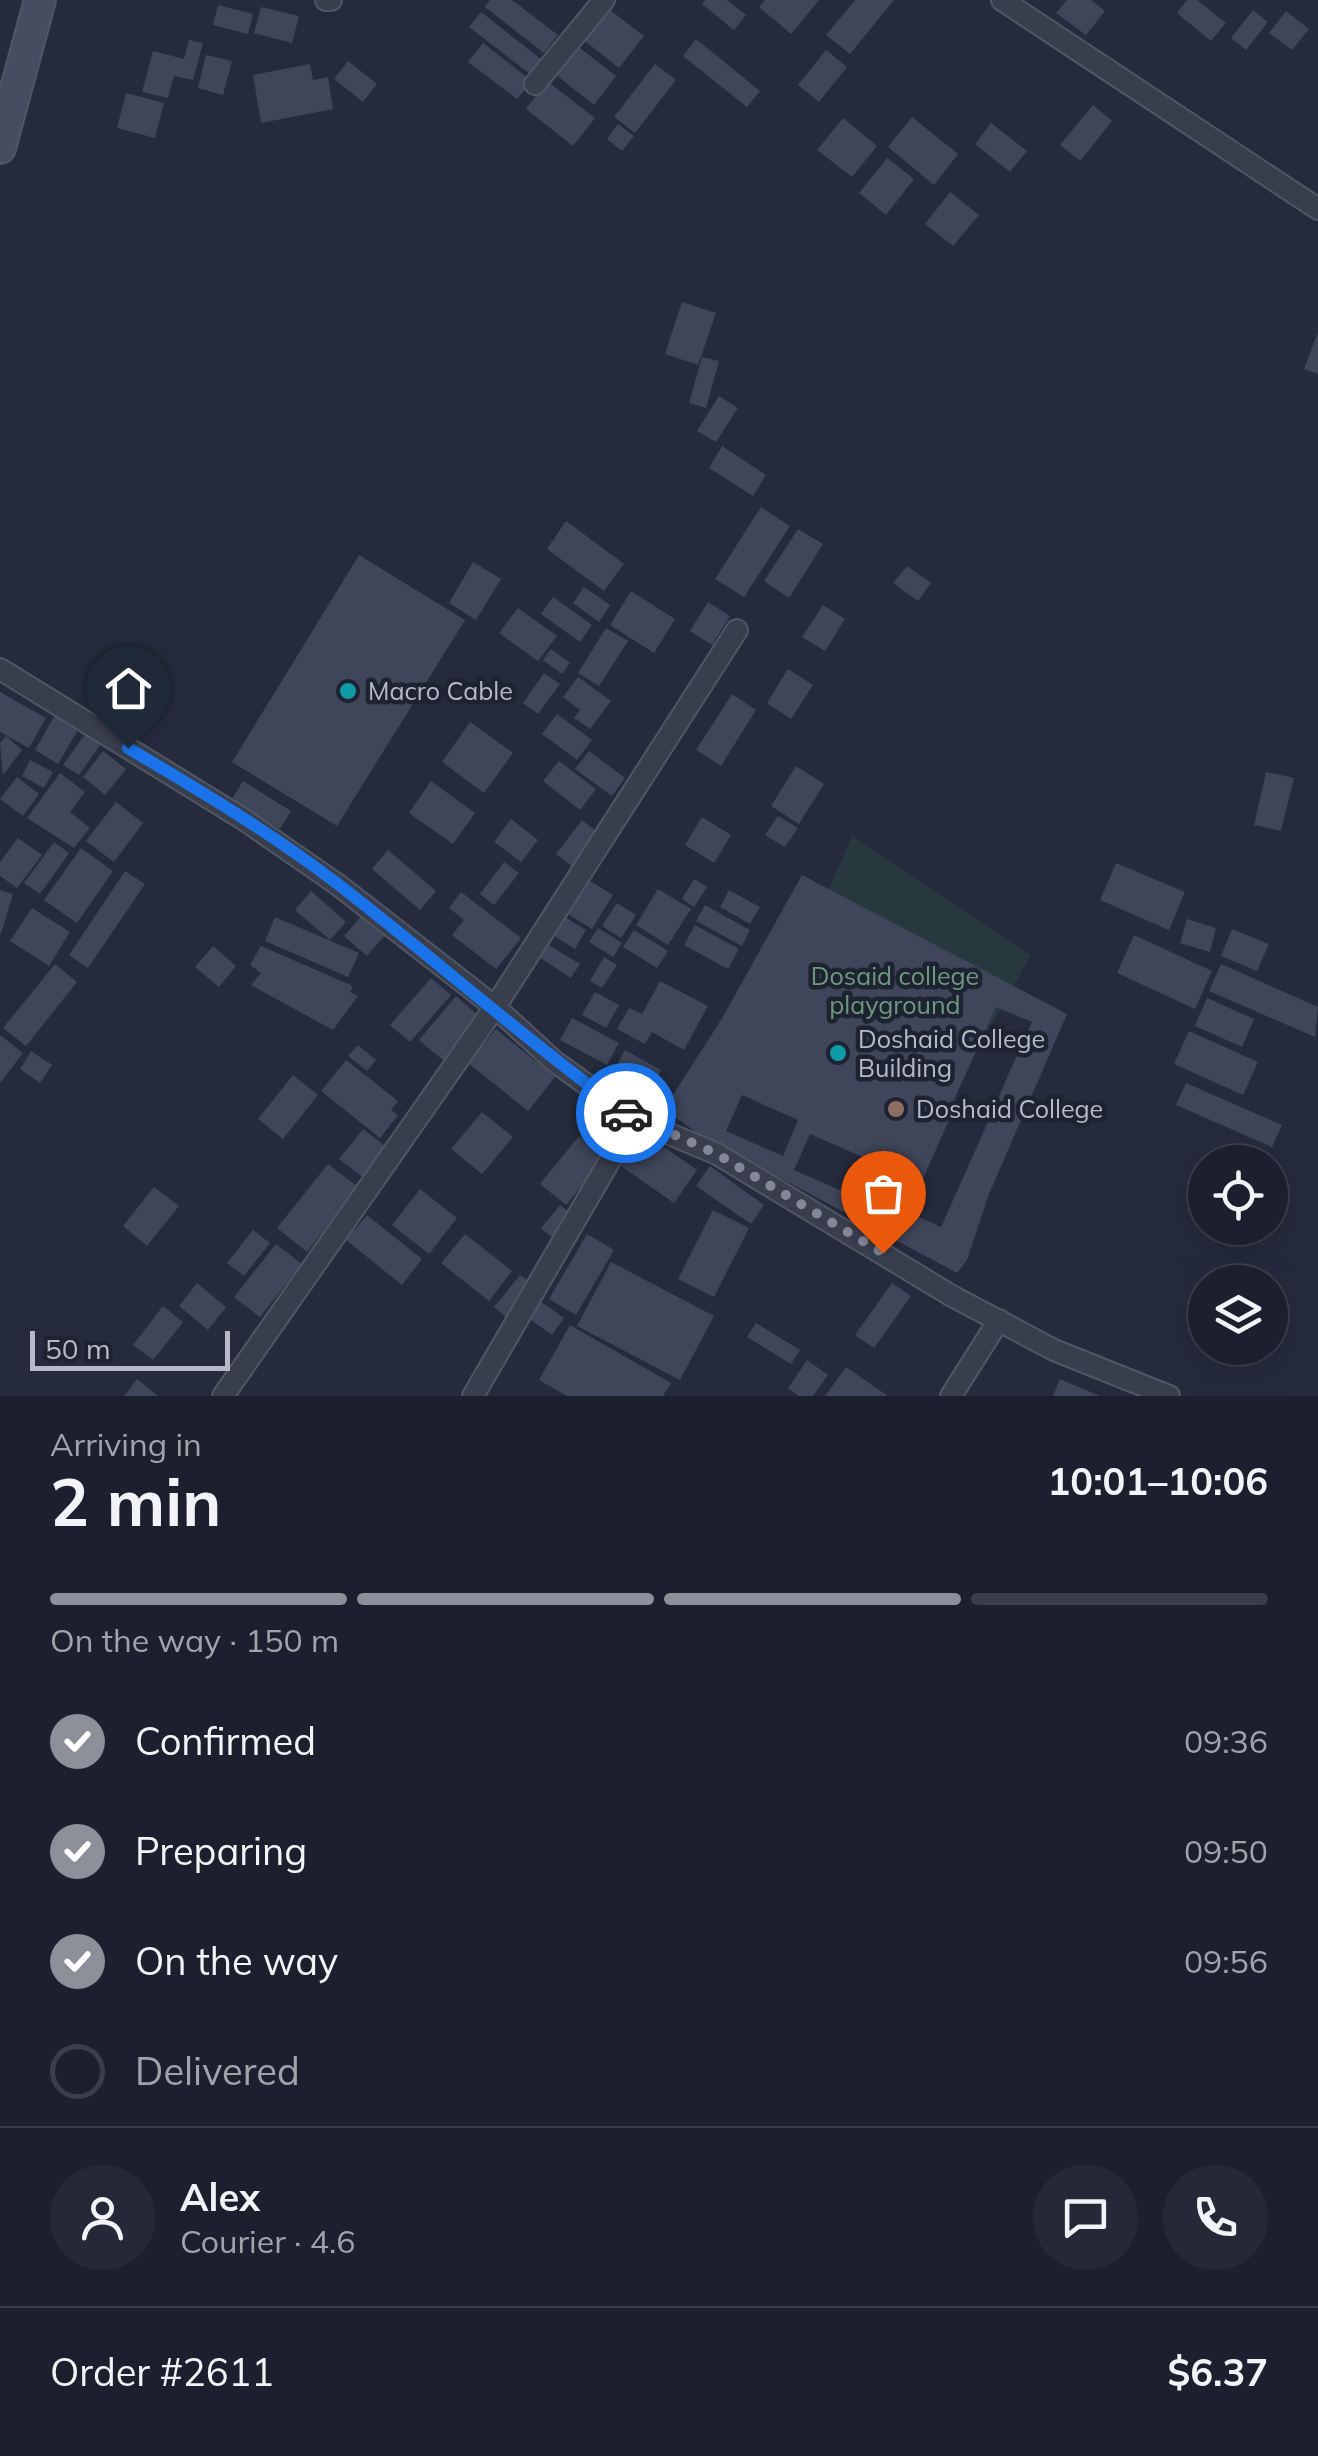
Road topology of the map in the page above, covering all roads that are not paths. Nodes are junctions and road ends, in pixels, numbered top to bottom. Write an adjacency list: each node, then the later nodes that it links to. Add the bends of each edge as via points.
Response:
1 (40, 0): 5 (main road)
2 (604, 0): 4 (street)
3 (1002, 0): 6 (street)
4 (534, 84)
5 (0, 148)
6 (1318, 210)
7 (736, 630): 9 (street)
8 (0, 669): 9 (street, via 337,884)
9 (494, 1007): 10 (street, via 554,1061); 12 (street)
10 (634, 1118): 11 (street, via 717,1154); 13 (street)
11 (999, 1320): 14 (street); 15 (street, via 1054,1350)
12 (223, 1396)
13 (474, 1396)
14 (951, 1396)
15 (1170, 1396)

